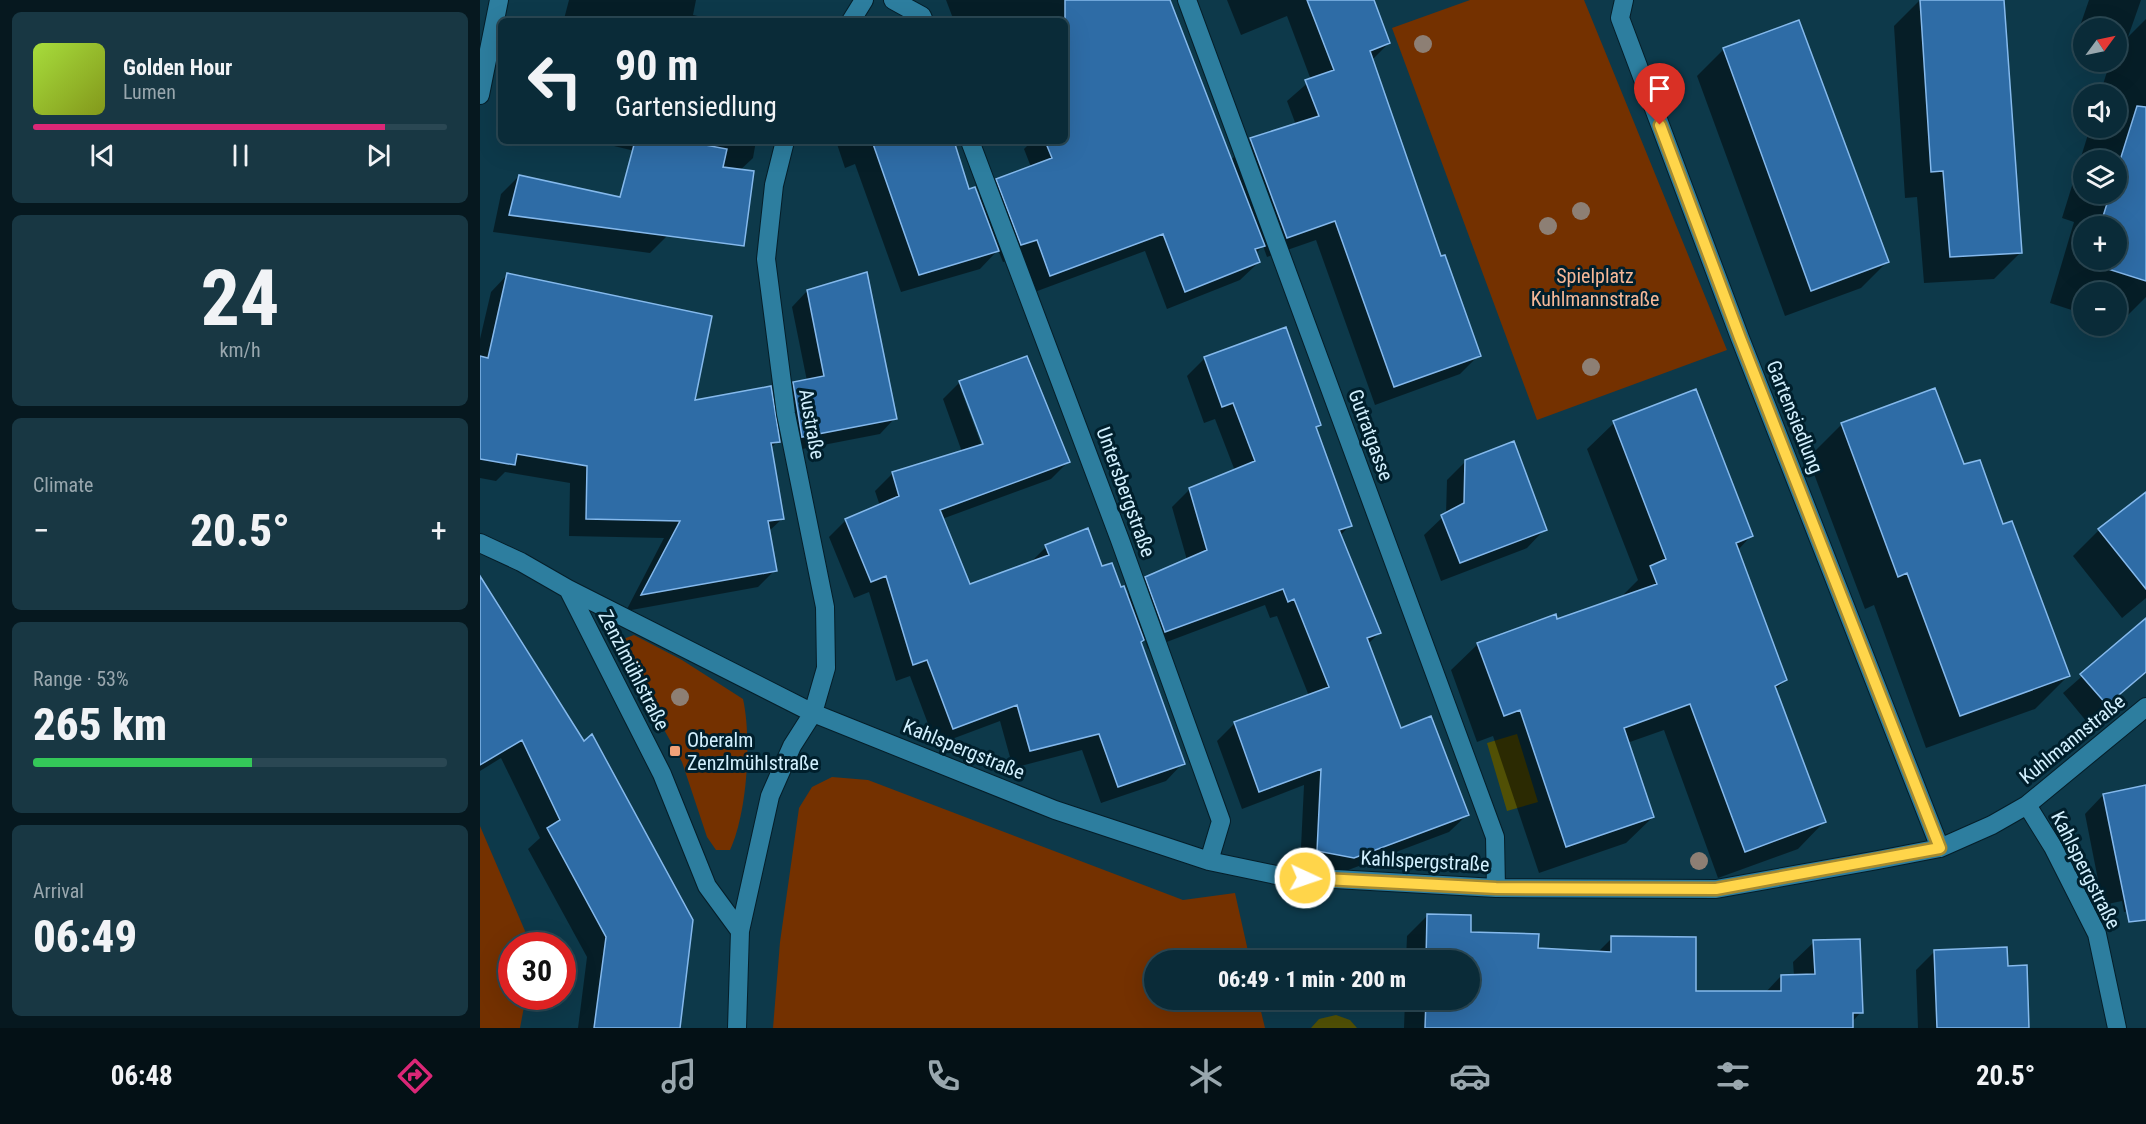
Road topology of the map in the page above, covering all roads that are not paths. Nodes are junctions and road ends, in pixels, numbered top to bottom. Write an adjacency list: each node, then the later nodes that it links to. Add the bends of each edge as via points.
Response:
1 (500, 0): 8 (street)
2 (864, 0): 6 (street)
3 (893, 0): 7 (street)
4 (1187, 0): 18 (street, Gutratgasse, via 1495,837)
5 (1624, 0): 16 (street, Gartensiedlung, via 1620,18 1740,338)
6 (853, 18)
7 (923, 18)
8 (480, 95)
9 (784, 144): 14 (street, Austraße, via 774,185 766,259 786,414 825,608 826,668)
10 (971, 144): 17 (street, Untersbergstraße, via 1221,821)
11 (480, 543): 12 (street, Zenzlmühlstraße)
12 (568, 589): 14 (street, Zenzlmühlstraße); 19 (street, Zenzlmühlstraße, via 662,774 707,886)
13 (2146, 707): 15 (street, Kuhlmannstraße)
14 (813, 713): 17 (street, Kahlspergstraße, via 1055,810); 19 (street, via 792,746 770,796)
15 (2027, 805): 16 (street, Kahlspergstraße); 21 (street, Kahlspergstraße, via 2097,934)
16 (1940, 848): 18 (street, Kahlspergstraße, via 1716,889)
17 (1209, 861): 18 (street, Kahlspergstraße, via 1281,876)
18 (1496, 888)
19 (740, 931): 20 (street)
20 (737, 1028)
21 (2117, 1028)

